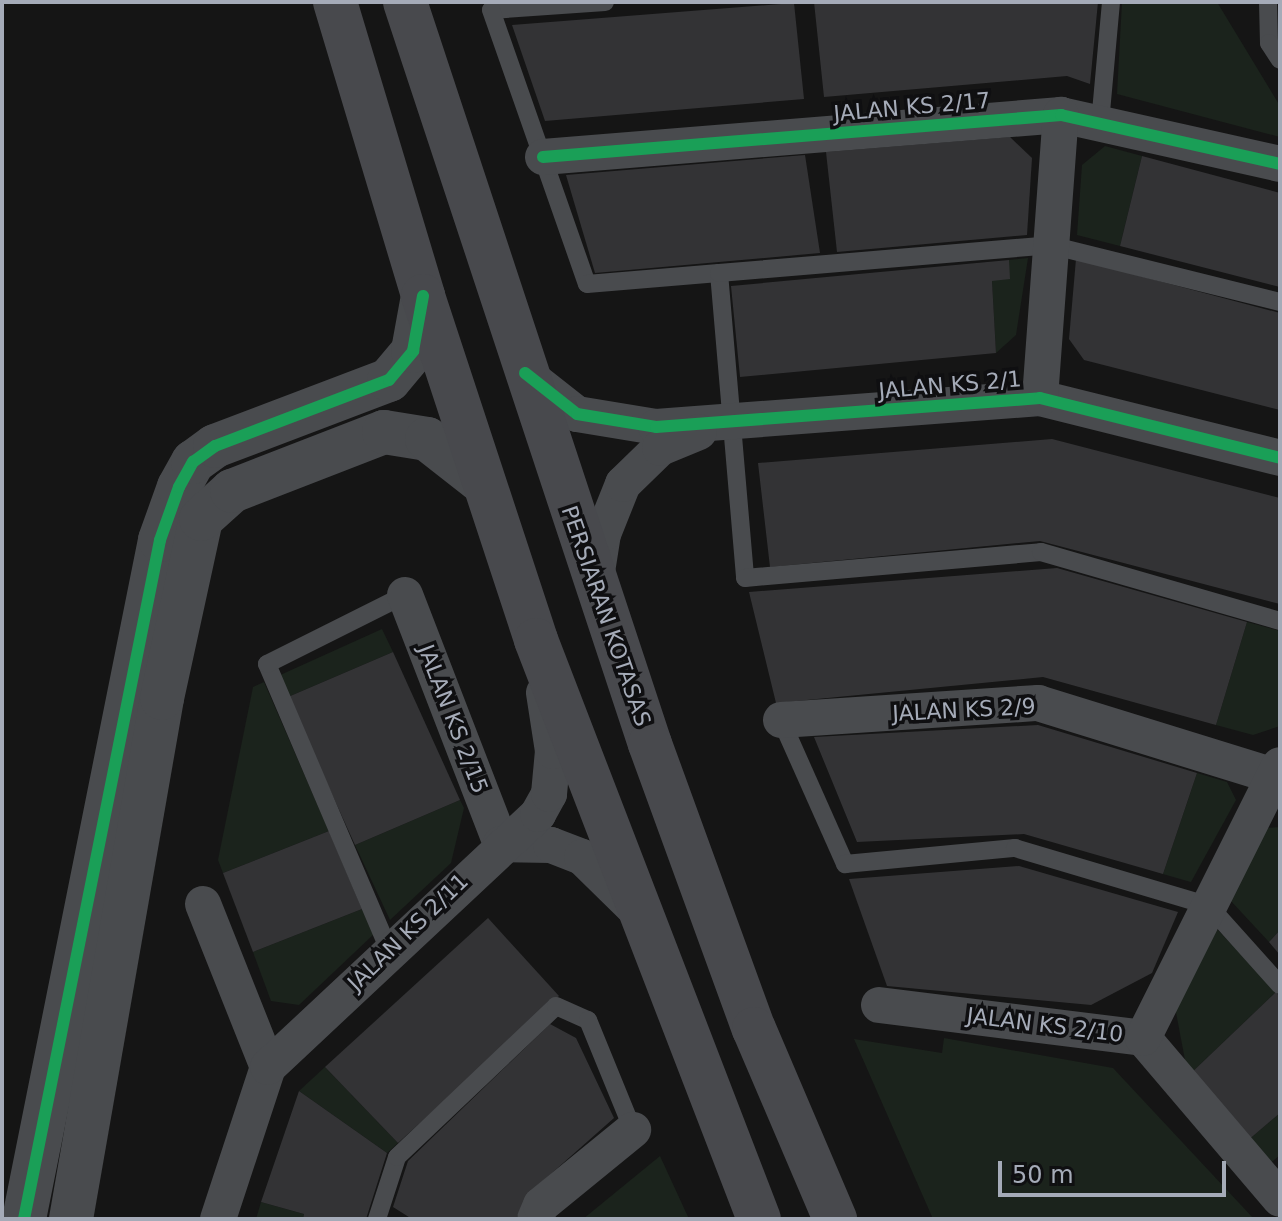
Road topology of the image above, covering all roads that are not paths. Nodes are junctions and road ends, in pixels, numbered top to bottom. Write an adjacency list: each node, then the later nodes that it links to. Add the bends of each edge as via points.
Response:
1 (335, 2): 13 (main road)
2 (405, 2): 15 (main road, PERSIARAN KOTASAS)
3 (605, 2): 9 (lane, via 491,10)
4 (1111, 2): 8 (lane)
5 (1268, 2): 6 (lane, via 1269,43)
6 (1280, 60)
7 (1061, 115): 8 (street, JALAN KS 2/17); 9 (street, JALAN KS 2/17); 11 (street)
8 (1100, 123): 10 (street, JALAN KS 2/17)
9 (543, 157): 12 (lane, via 587,284)
10 (1280, 164)
11 (1050, 245): 12 (lane); 14 (lane); 16 (street)
12 (719, 273): 17 (lane)
13 (423, 296): 19 (main road); 37 (street, via 413,351 389,380 225,441 193,462 179,487 157,555)
14 (1280, 302)
15 (525, 373): 17 (street, via 577,414 656,427); 20 (main road, PERSIARAN KOTASAS)
16 (1040, 398): 17 (street, JALAN KS 2/1); 18 (street, JALAN KS 2/1)
17 (723, 425): 20 (street, via 660,448 623,484 603,534); 22 (lane, via 745,578 1041,552)
18 (1280, 458)
19 (482, 482): 23 (main road); 38 (street, via 427,439 384,432 232,491 201,519 162,698)
20 (595, 581): 43 (main road, PERSIARAN KOTASAS, via 754,1029)
21 (405, 595): 26 (street, JALAN KS 2/15); 30 (lane, via 267,664)
22 (1280, 621)
23 (536, 640): 26 (street, JALAN KS 2/11, via 553,751 549,794 538,814); 29 (main road)
24 (781, 720): 25 (street, JALAN KS 2/9, via 1038,703); 28 (lane, via 845,864 1015,848)
25 (1278, 772): 28 (street)
26 (501, 844): 29 (street, via 551,845 582,857); 30 (street, JALAN KS 2/11)
27 (203, 904): 34 (street)
28 (1209, 906): 31 (lane); 33 (street)
29 (639, 913): 42 (main road)
30 (389, 950): 34 (street, JALAN KS 2/11)
31 (1280, 985)
32 (879, 1005): 33 (street, JALAN KS 2/10)
33 (1143, 1038): 36 (street, JALAN KS 2/10)
34 (268, 1067): 39 (street, JALAN KS 2/11)
35 (633, 1130): 40 (lane, via 588,1020 556,1006 397,1157); 41 (street, via 541,1205)
36 (1280, 1199)
37 (24, 1219)
38 (71, 1219)
39 (218, 1219)
40 (377, 1219)
41 (535, 1219)
42 (759, 1219)
43 (835, 1219)

